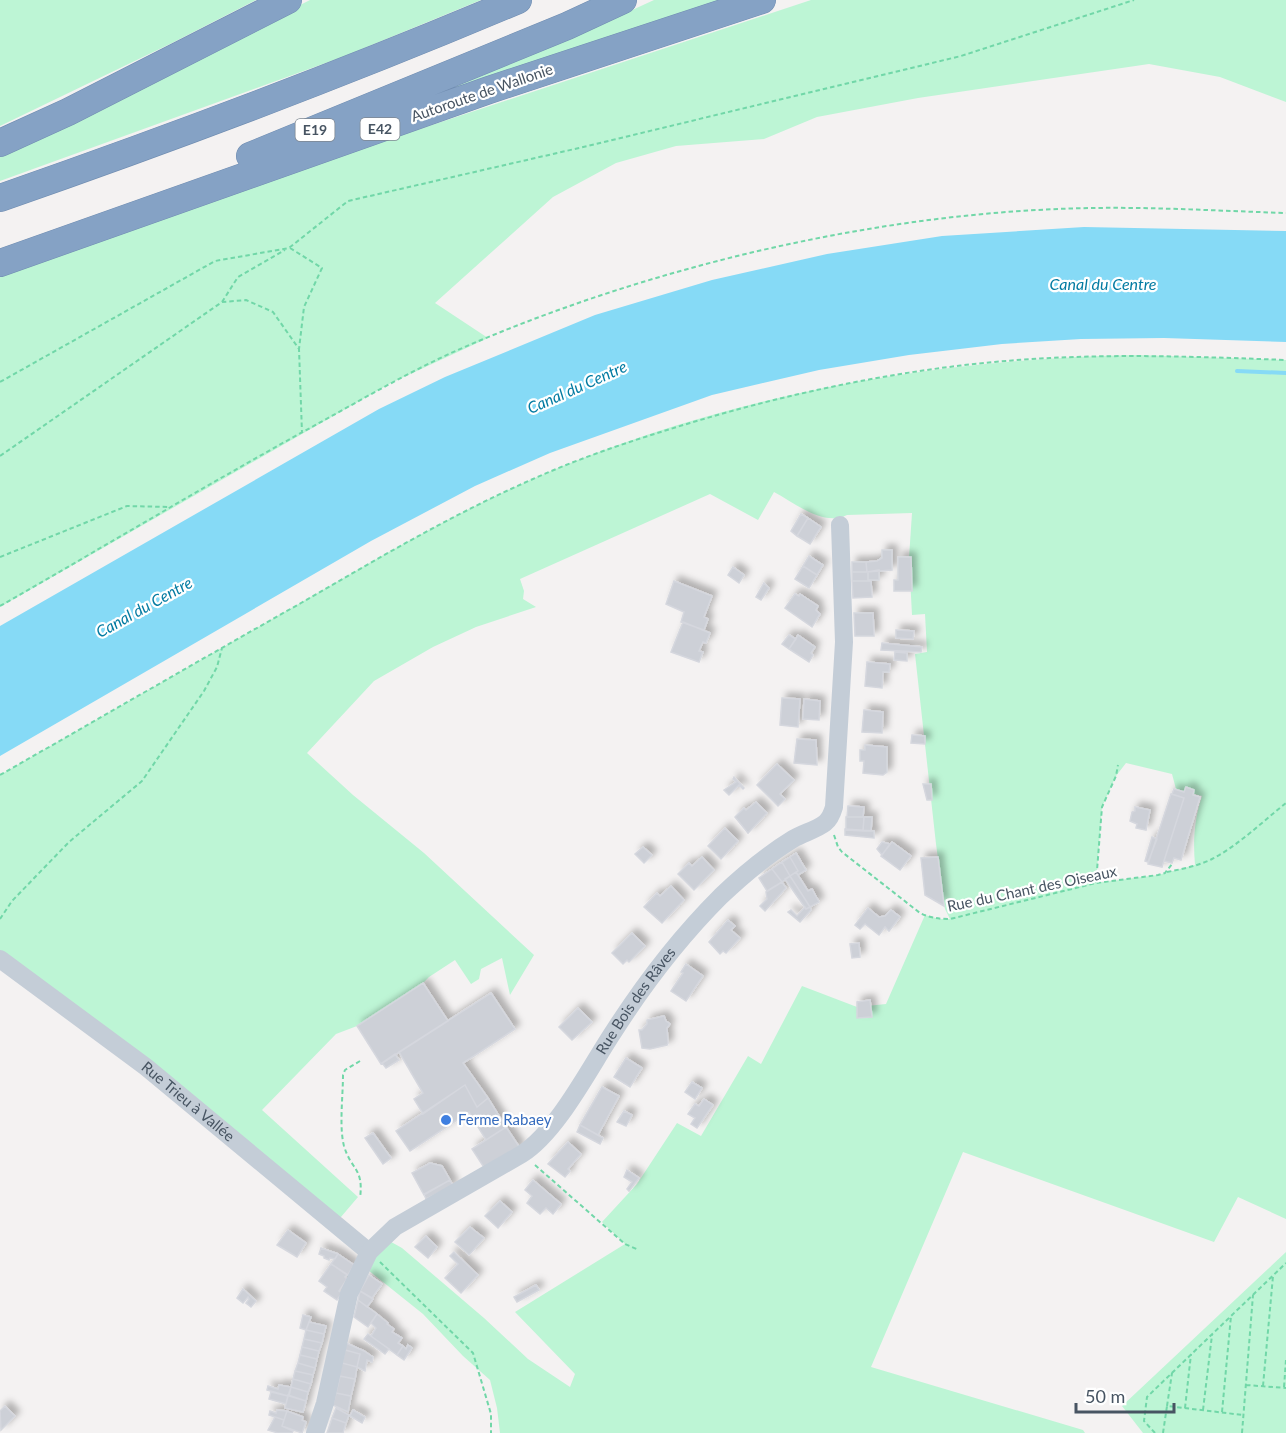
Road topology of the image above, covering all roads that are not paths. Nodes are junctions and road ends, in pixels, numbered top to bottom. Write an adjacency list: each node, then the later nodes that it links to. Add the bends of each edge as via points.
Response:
1 (288, 0): 5 (highway)
2 (518, 0): 6 (highway, via 392,53)
3 (623, 0): 7 (highway, E19, via 243,159)
4 (762, 0): 8 (highway, Autoroute de Wallonie / E42, via 489,90)
5 (0, 143)
6 (0, 198)
7 (0, 244)
8 (0, 263)
9 (840, 525): 11 (street, Rue Bois des Râves, via 844,642 834,807 830,818 784,845 739,879 671,950 538,1143 395,1227)
10 (0, 959): 11 (street, Rue Trieu à Vallée, via 146,1067)
11 (369, 1252): 12 (street, Rue Bois des Râves, via 349,1294)
12 (315, 1433)

